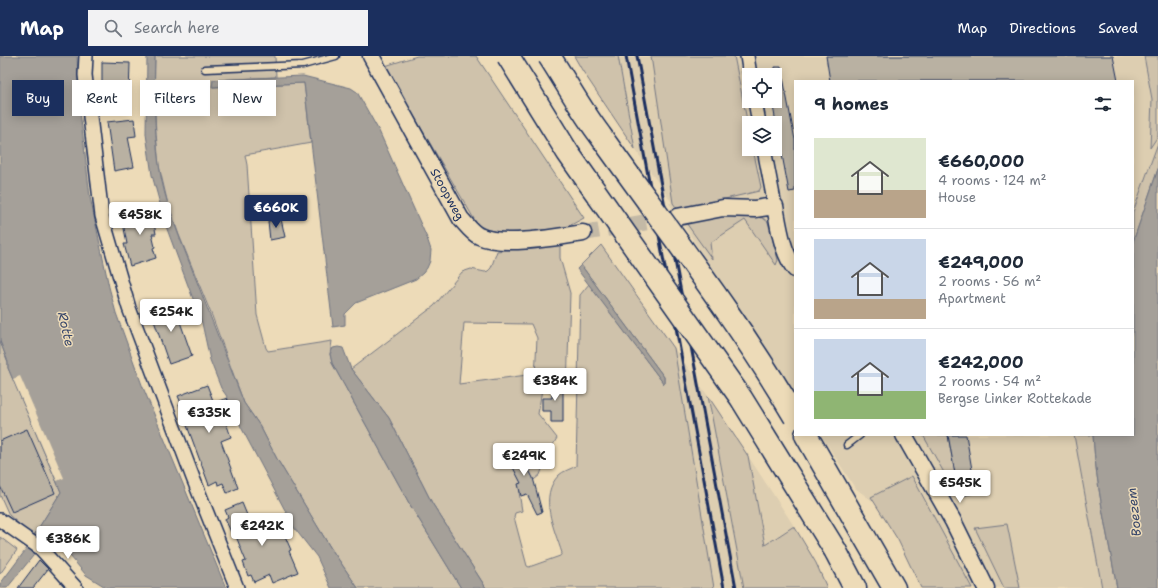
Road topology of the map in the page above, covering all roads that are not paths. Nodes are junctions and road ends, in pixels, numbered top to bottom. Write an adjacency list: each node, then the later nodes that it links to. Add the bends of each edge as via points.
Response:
1 (86, 56): 21 (street, via 85,76 102,216 129,308)
2 (336, 56): 8 (lane, via 303,65)
3 (371, 56): 12 (street, Stoopweg, via 461,219 478,236 502,241)
4 (508, 56): 22 (highway, bridge, via 568,153 741,398 835,550)
5 (549, 56): 14 (highway, bridge, via 598,134 717,296)
6 (747, 56): 7 (street)
7 (749, 68)
8 (205, 69)
9 (765, 156): 10 (street)
10 (775, 206): 11 (street, via 755,209 723,208); 13 (street, via 782,240)
11 (676, 217)
12 (583, 233)
13 (794, 267)
14 (794, 414)
15 (807, 436): 23 (highway)
16 (859, 436): 18 (lane)
17 (905, 436): 24 (street, via 946,507)
18 (847, 445)
19 (0, 520): 20 (street, via 36,545)
20 (76, 588)
21 (237, 588)
22 (855, 588)
23 (894, 588)
24 (986, 588)

